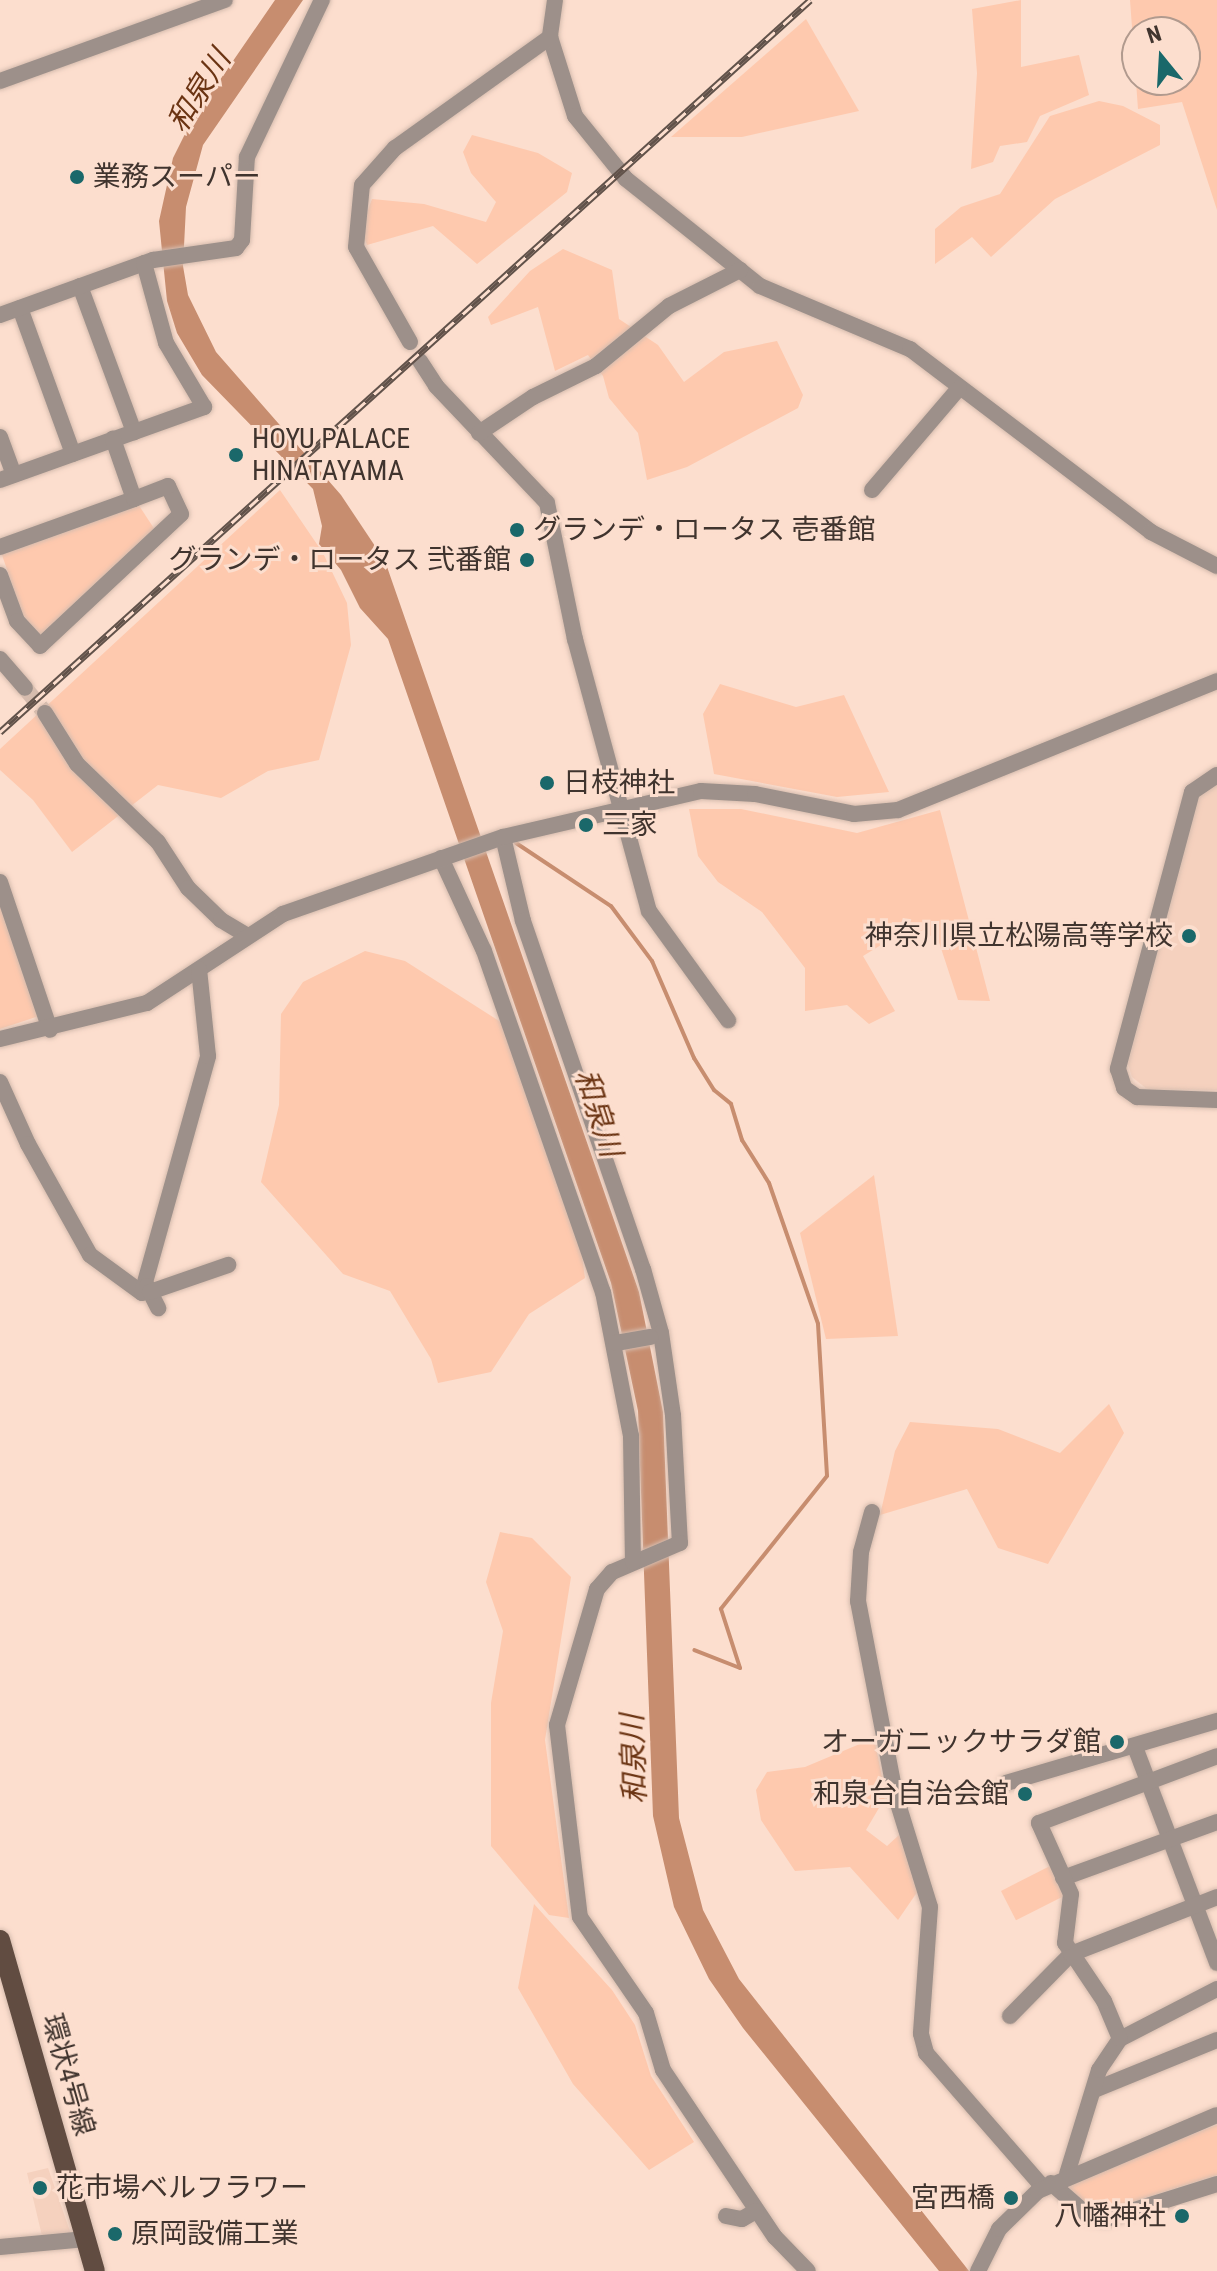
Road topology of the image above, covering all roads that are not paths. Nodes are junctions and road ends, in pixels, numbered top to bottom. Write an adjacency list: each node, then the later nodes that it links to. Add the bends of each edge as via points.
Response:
1 (225, 0): 5 (street)
2 (322, 0): 6 (street, via 247,157 242,240 230,253)
3 (555, 0): 4 (street)
4 (550, 37): 7 (street, via 568,98 587,136 626,179); 11 (street, via 395,148 362,185 356,247)
5 (0, 81)
6 (150, 261): 8 (street); 14 (street, via 171,354 204,407)
7 (740, 270): 13 (street, via 798,306 910,349); 15 (street, via 669,306 596,366 533,397)
8 (80, 286): 9 (street); 14 (street)
9 (20, 308): 10 (street); 18 (street)
10 (0, 315)
11 (410, 342)
12 (420, 361): 15 (street)
13 (959, 388): 20 (street); 23 (street, via 1151,532)
14 (134, 432): 17 (street)
15 (479, 433): 30 (street, via 547,503)
16 (0, 437): 19 (street)
17 (113, 439): 18 (street); 21 (street)
18 (73, 454): 19 (street)
19 (7, 477)
20 (872, 490)
21 (134, 499): 22 (street); 24 (street, via 168,486 183,518 40,646 17,621)
22 (0, 547)
23 (1217, 566)
24 (0, 575)
25 (0, 659): 27 (street)
26 (1217, 681): 30 (street, via 898,810 854,814 726,790)
27 (25, 688)
28 (45, 713): 34 (street, via 77,764 158,842 188,888 221,920)
29 (1217, 775): 40 (street, via 1192,792 1118,1069 1124,1088 1137,1097)
30 (619, 810): 31 (street); 36 (street, via 657,927)
31 (503, 837): 32 (street); 47 (street, via 523,921 661,1333 680,1543)
32 (441, 858): 34 (street, via 320,898); 45 (street, via 484,951)
33 (0, 882): 37 (street)
34 (248, 936): 35 (street)
35 (199, 969): 37 (street, via 147,1003); 42 (street, via 208,1056 153,1244)
36 (728, 1020)
37 (50, 1030): 38 (street)
38 (0, 1039)
39 (0, 1082): 42 (street, via 90,1255 142,1293)
40 (1217, 1100)
41 (228, 1265): 42 (street)
42 (148, 1289): 43 (street)
43 (158, 1308)
44 (650, 1337): 45 (street)
45 (621, 1342): 47 (street)
46 (872, 1512): 69 (street, via 861,1552 858,1601 895,1794 930,1907 921,2034 926,2053 991,2120)
47 (641, 1558): 70 (street, via 612,1572 597,1589 557,1725 580,1917 646,2013 663,2070)
48 (1217, 1721): 49 (street)
49 (1135, 1747): 51 (street); 52 (street)
50 (1217, 1756): 51 (street)
51 (1147, 1780): 54 (street); 55 (street, via 1041,1820 1039,1828)
52 (1006, 1783)
53 (1217, 1822): 54 (street)
54 (1170, 1839): 55 (street); 57 (street)
55 (1063, 1878): 59 (street, via 1071,1894 1065,1943)
56 (1217, 1897): 57 (street)
57 (1197, 1905): 59 (street); 60 (street)
58 (0, 1940): 72 (main road, 環状4号線)
59 (1071, 1954): 62 (street); 63 (street, via 1104,2001)
60 (1217, 1963)
61 (1217, 1989): 63 (street)
62 (1010, 2016)
63 (1120, 2039): 65 (street, via 1099,2070)
64 (1217, 2040): 65 (street)
65 (1094, 2090): 67 (street)
66 (1217, 2115): 67 (street)
67 (1067, 2174): 69 (street)
68 (1217, 2184): 69 (street, via 1106,2219 1090,2217)
69 (1044, 2187): 76 (street, via 999,2229)
70 (756, 2211): 71 (street, via 742,2219); 75 (street)
71 (726, 2216)
72 (86, 2239): 73 (street); 74 (main road, 環状4号線)
73 (0, 2247)
74 (95, 2271)
75 (808, 2271)
76 (978, 2271)

